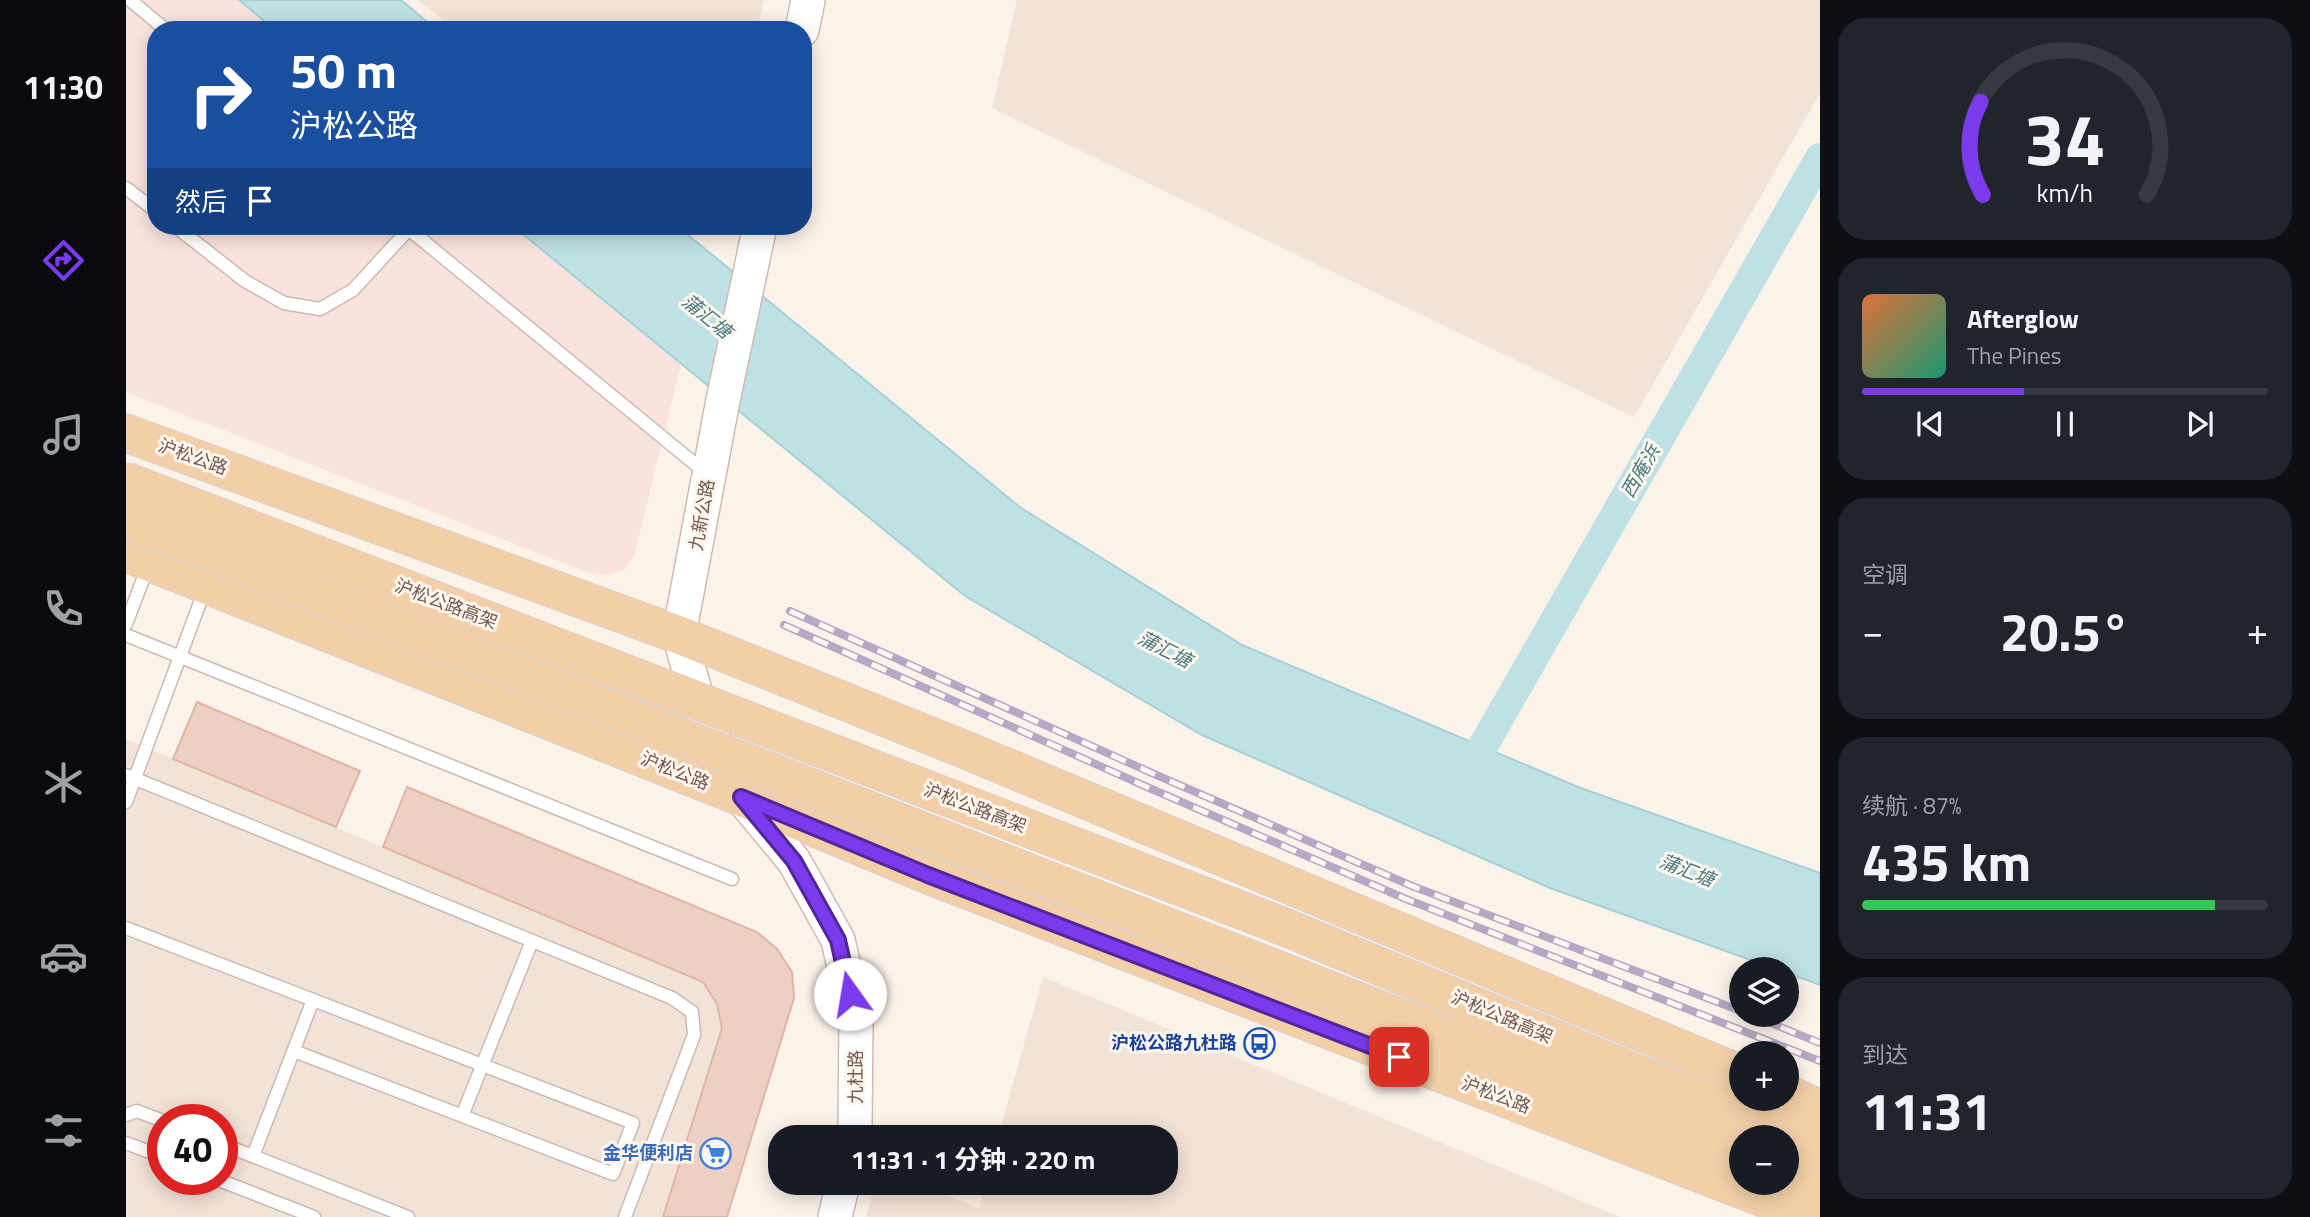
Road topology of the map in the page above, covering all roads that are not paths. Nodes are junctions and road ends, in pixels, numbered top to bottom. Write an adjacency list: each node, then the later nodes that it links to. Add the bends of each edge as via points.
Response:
1 (130, 0): 3 (lane)
2 (808, 0): 4 (main road)
3 (155, 21)
4 (804, 21)
5 (126, 188): 6 (lane)
6 (147, 204)
7 (187, 235): 8 (lane, via 284,303 320,309 353,290)
8 (401, 235)
9 (416, 235): 12 (lane)
10 (758, 235): 12 (main road, 九新公路)
11 (126, 433): 19 (main road, 沪松公路)
12 (709, 475): 19 (main road, 九新公路)
13 (126, 481): 38 (main road, 沪松公路高架, bridge, via 1287,928)
14 (126, 520): 39 (main road, 沪松公路高架, bridge)
15 (138, 557): 16 (main road, 沪松公路); 17 (lane)
16 (207, 585): 20 (lane); 22 (main road, 沪松公路)
17 (126, 624)
18 (126, 635): 20 (lane)
19 (679, 635): 22 (main road, 九新公路, via 702,715); 30 (main road, 沪松公路)
20 (180, 656): 21 (lane); 24 (lane)
21 (130, 777): 23 (lane); 26 (lane)
22 (741, 797): 36 (main road, 九杜路, via 794,861 838,940 856,1021); 51 (main road, 沪松公路, via 940,880)
23 (126, 802)
24 (733, 879)
25 (126, 928): 27 (lane)
26 (532, 941): 29 (lane); 49 (lane, via 672,998 692,1012 694,1035)
27 (313, 1000): 28 (lane); 29 (lane)
28 (294, 1051): 35 (lane); 42 (lane)
29 (482, 1065): 35 (lane); 35 (lane, via 633,1123 614,1174)
30 (1729, 1069)
31 (1799, 1099): 32 (main road)
32 (1820, 1109)
33 (126, 1115): 34 (lane, via 137,1111)
34 (147, 1115)
35 (462, 1116)
36 (855, 1125)
37 (126, 1143): 41 (lane)
38 (1820, 1144)
39 (1729, 1146)
40 (238, 1150): 42 (lane)
41 (147, 1151)
42 (254, 1156): 48 (lane)
43 (1799, 1173): 44 (main road)
44 (1820, 1181)
45 (238, 1187): 47 (lane)
46 (840, 1195): 50 (main road)
47 (314, 1217)
48 (408, 1217)
49 (625, 1217)
50 (835, 1217)
51 (1812, 1217)

